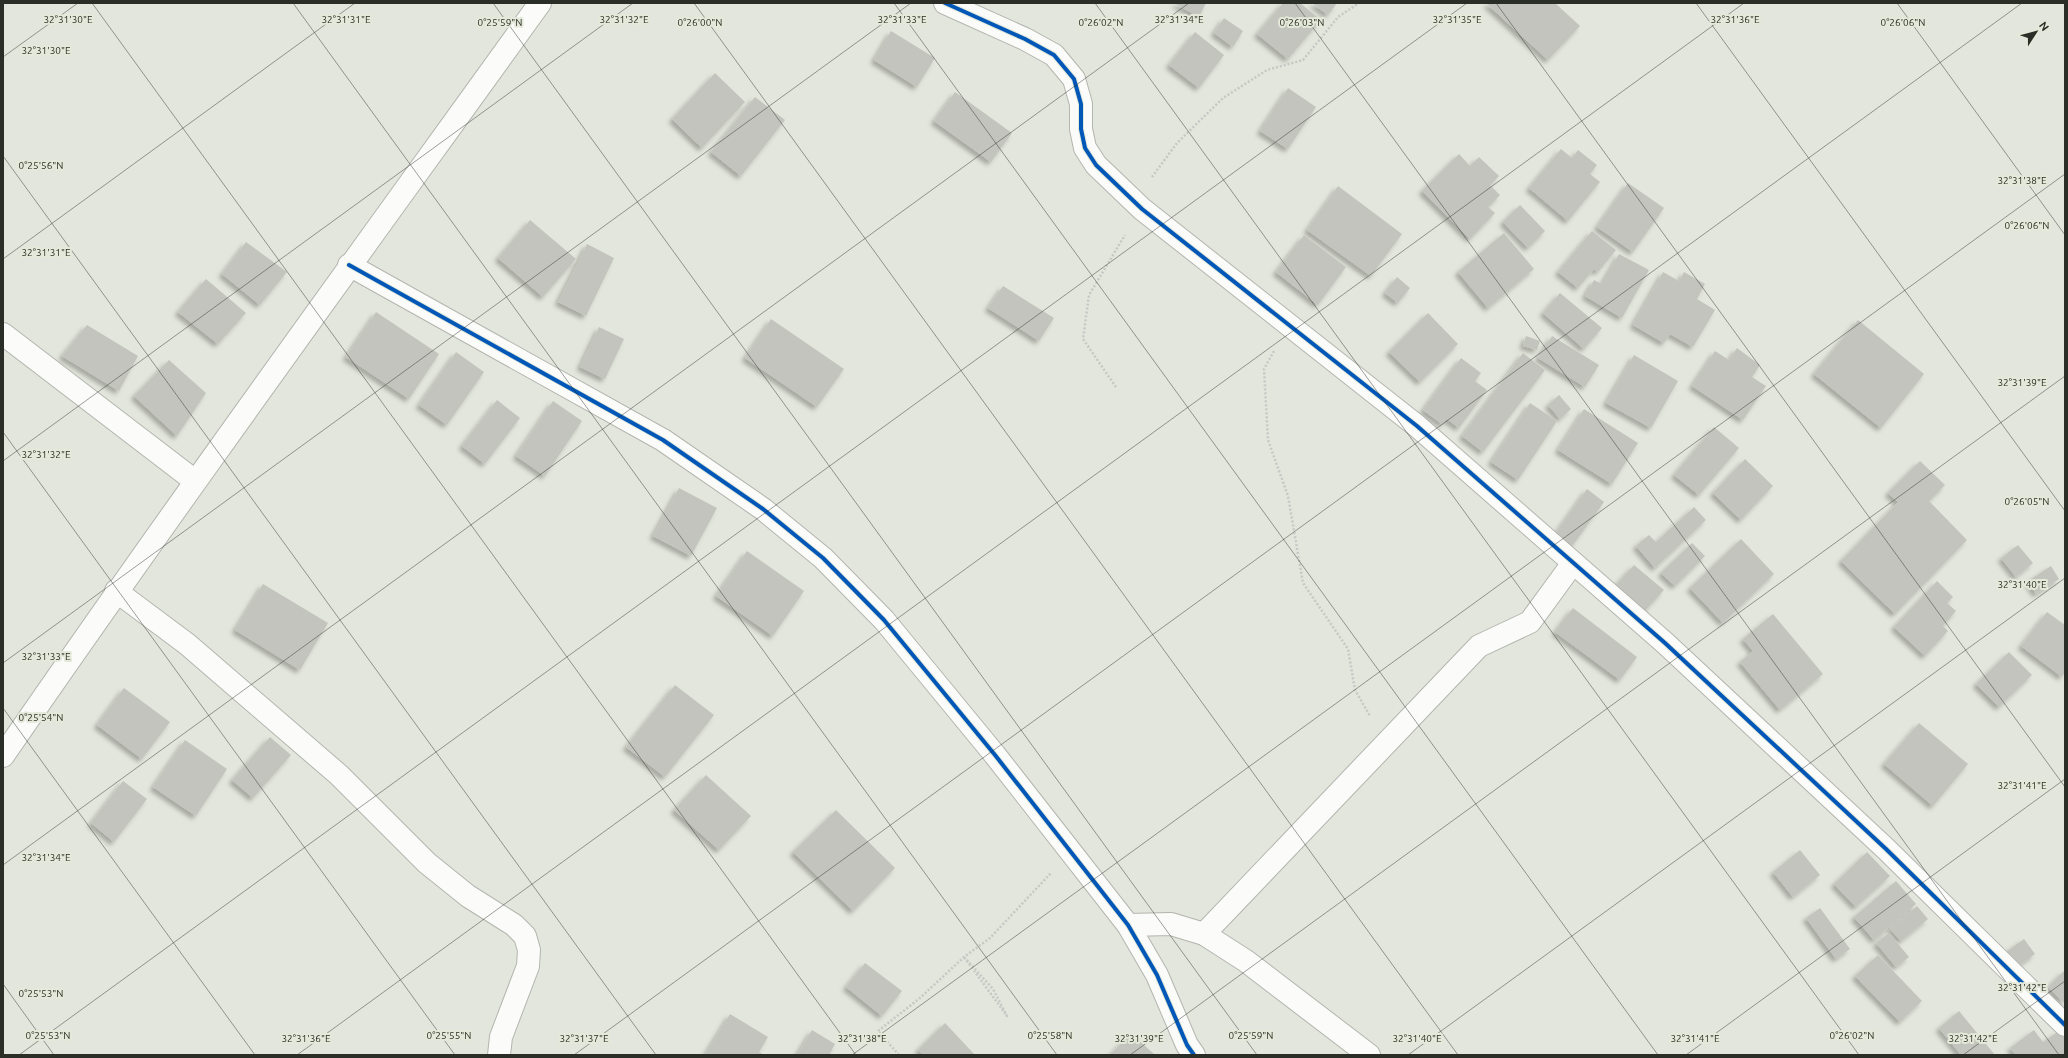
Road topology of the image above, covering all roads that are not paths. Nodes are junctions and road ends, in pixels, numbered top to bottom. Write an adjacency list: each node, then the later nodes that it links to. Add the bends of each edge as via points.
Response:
1 (540, 3): 3 (street)
2 (945, 3): 6 (street, via 1054,55 1074,79 1081,104 1081,129 1085,148 1096,165 1142,209 1417,426)
3 (349, 265): 5 (street); 9 (street, via 663,440 763,509 822,558 884,620 995,755)
4 (3, 334): 5 (street)
5 (195, 481): 7 (street)
6 (1573, 563): 10 (street, via 1530,622 1479,646); 11 (street, via 1665,643 1886,849)
7 (116, 591): 8 (street); 12 (street, via 187,644 339,775 427,863 468,896 514,925 525,936 529,950 528,966 501,1037)
8 (3, 756)
9 (1128, 925): 10 (street, via 1171,924); 13 (street, via 1157,976 1187,1045)
10 (1204, 934): 14 (street, via 1246,961)
11 (2065, 1025)
12 (499, 1055)
13 (1194, 1055)
14 (1369, 1055)

